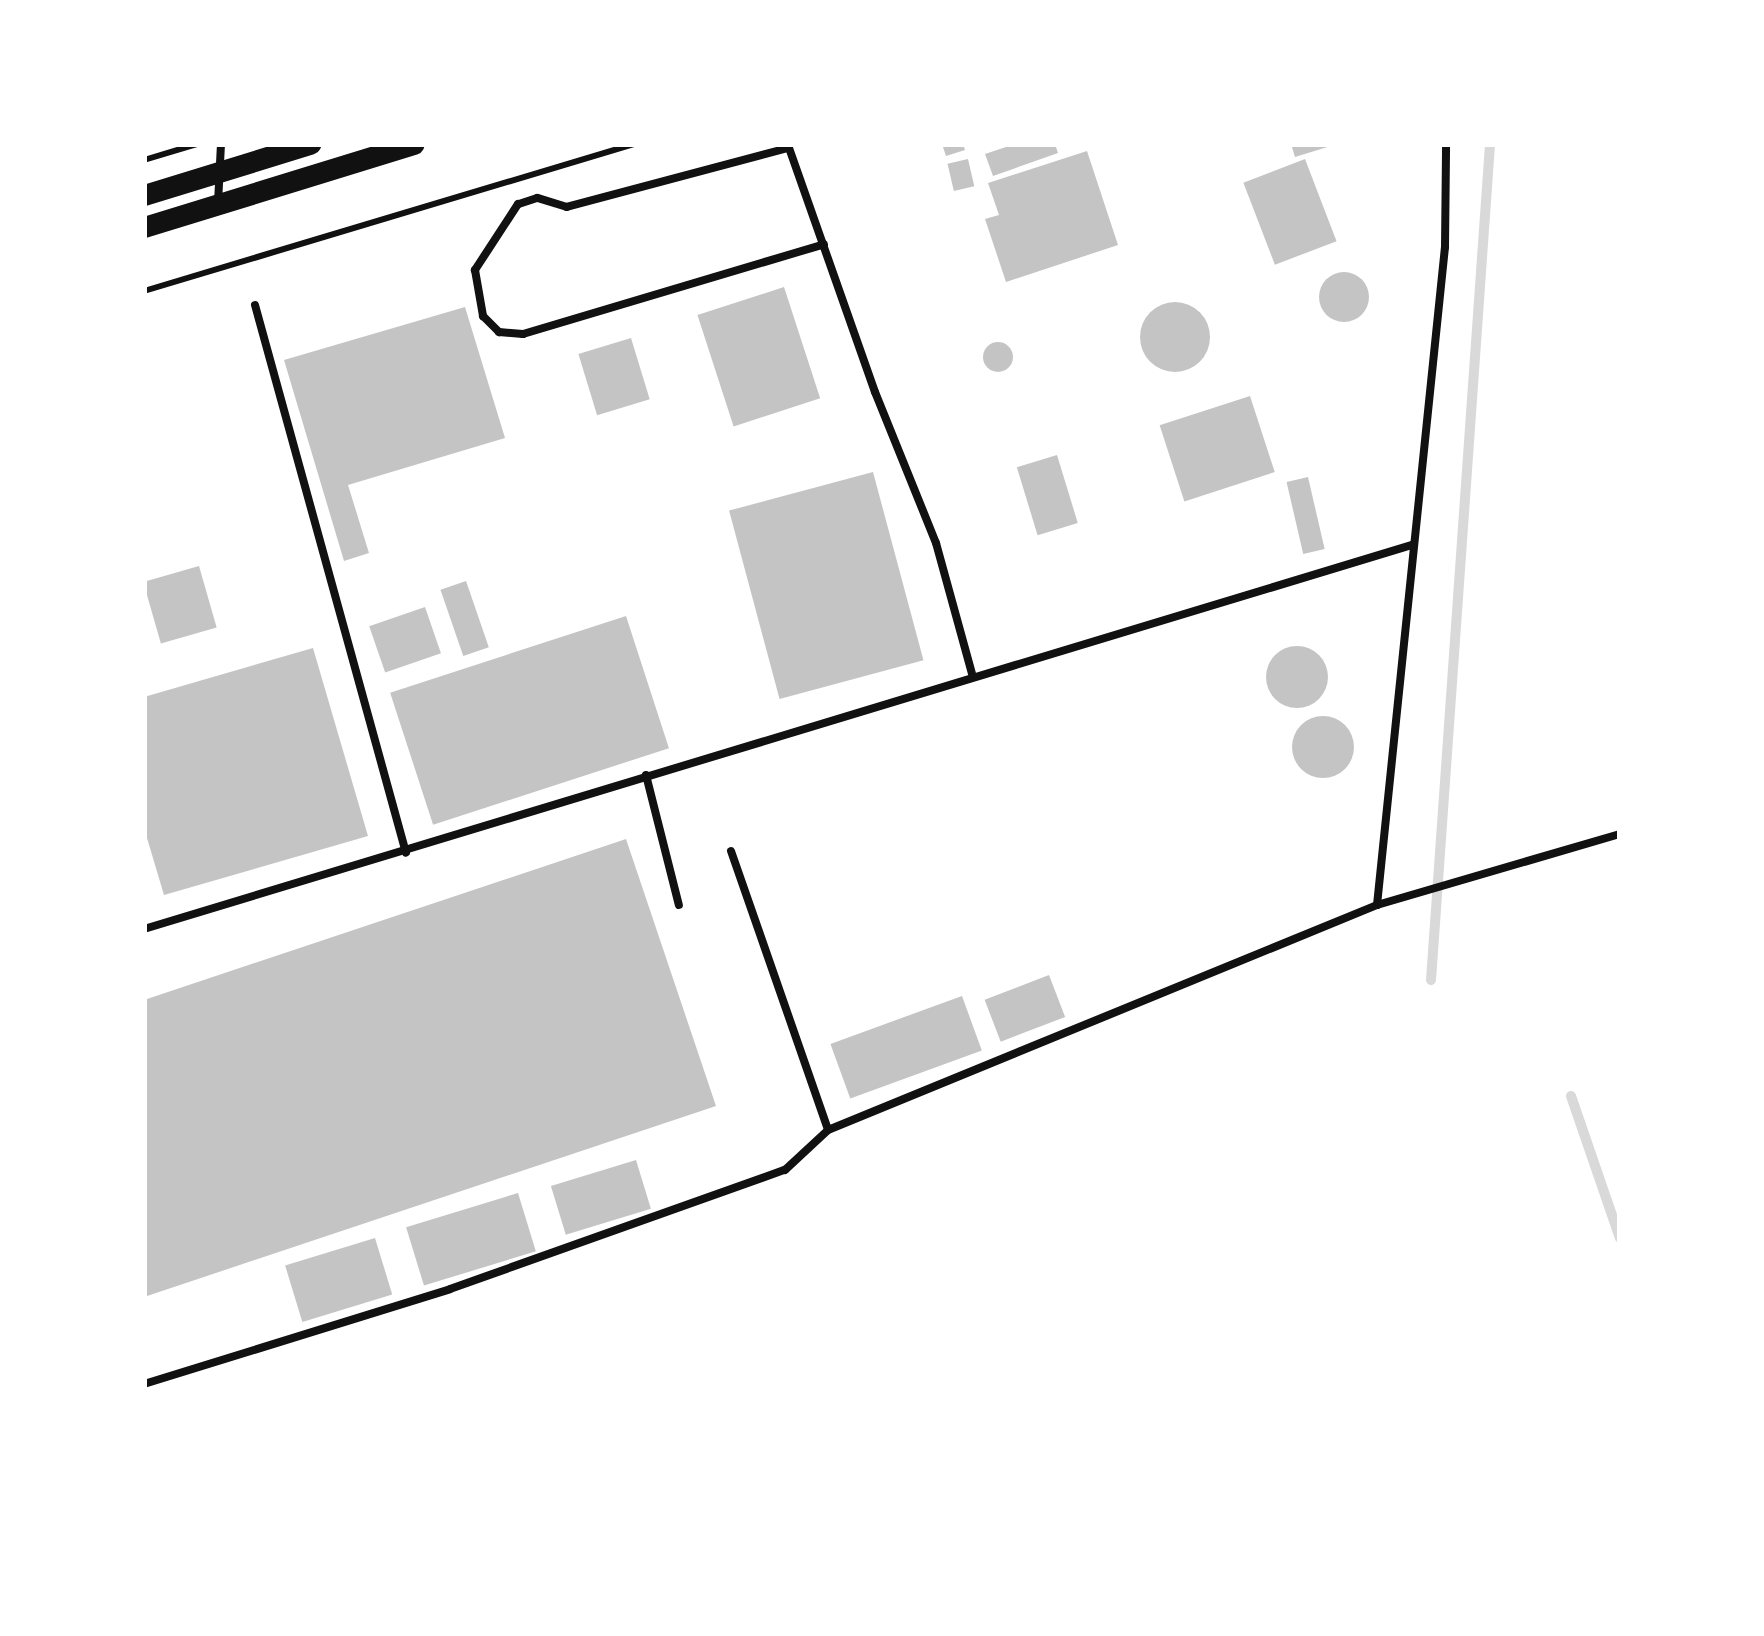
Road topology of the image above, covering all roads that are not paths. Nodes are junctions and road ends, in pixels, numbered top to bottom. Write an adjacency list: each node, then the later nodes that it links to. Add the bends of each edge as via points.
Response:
1 (221, 144): 6 (lane)
2 (310, 144): 6 (main road)
3 (414, 144): 8 (main road)
4 (1446, 144): 12 (lane, via 1445,247)
5 (788, 146): 10 (lane); 10 (lane, via 567,207 537,198 518,204 475,270 483,316 499,332 523,334)
6 (218, 172): 7 (main road); 8 (lane)
7 (144, 195)
8 (218, 204): 9 (main road)
9 (144, 227)
10 (824, 244): 13 (lane, via 936,543)
11 (255, 304): 17 (lane)
12 (1412, 545): 13 (lane); 19 (lane)
13 (972, 674): 14 (lane)
14 (646, 775): 17 (lane); 18 (lane)
15 (1620, 834): 19 (lane)
16 (731, 851): 21 (lane)
17 (406, 853): 20 (lane)
18 (679, 904)
19 (1377, 905): 21 (lane)
20 (144, 929)
21 (828, 1130): 22 (lane, via 785,1170 450,1289)
22 (144, 1384)

